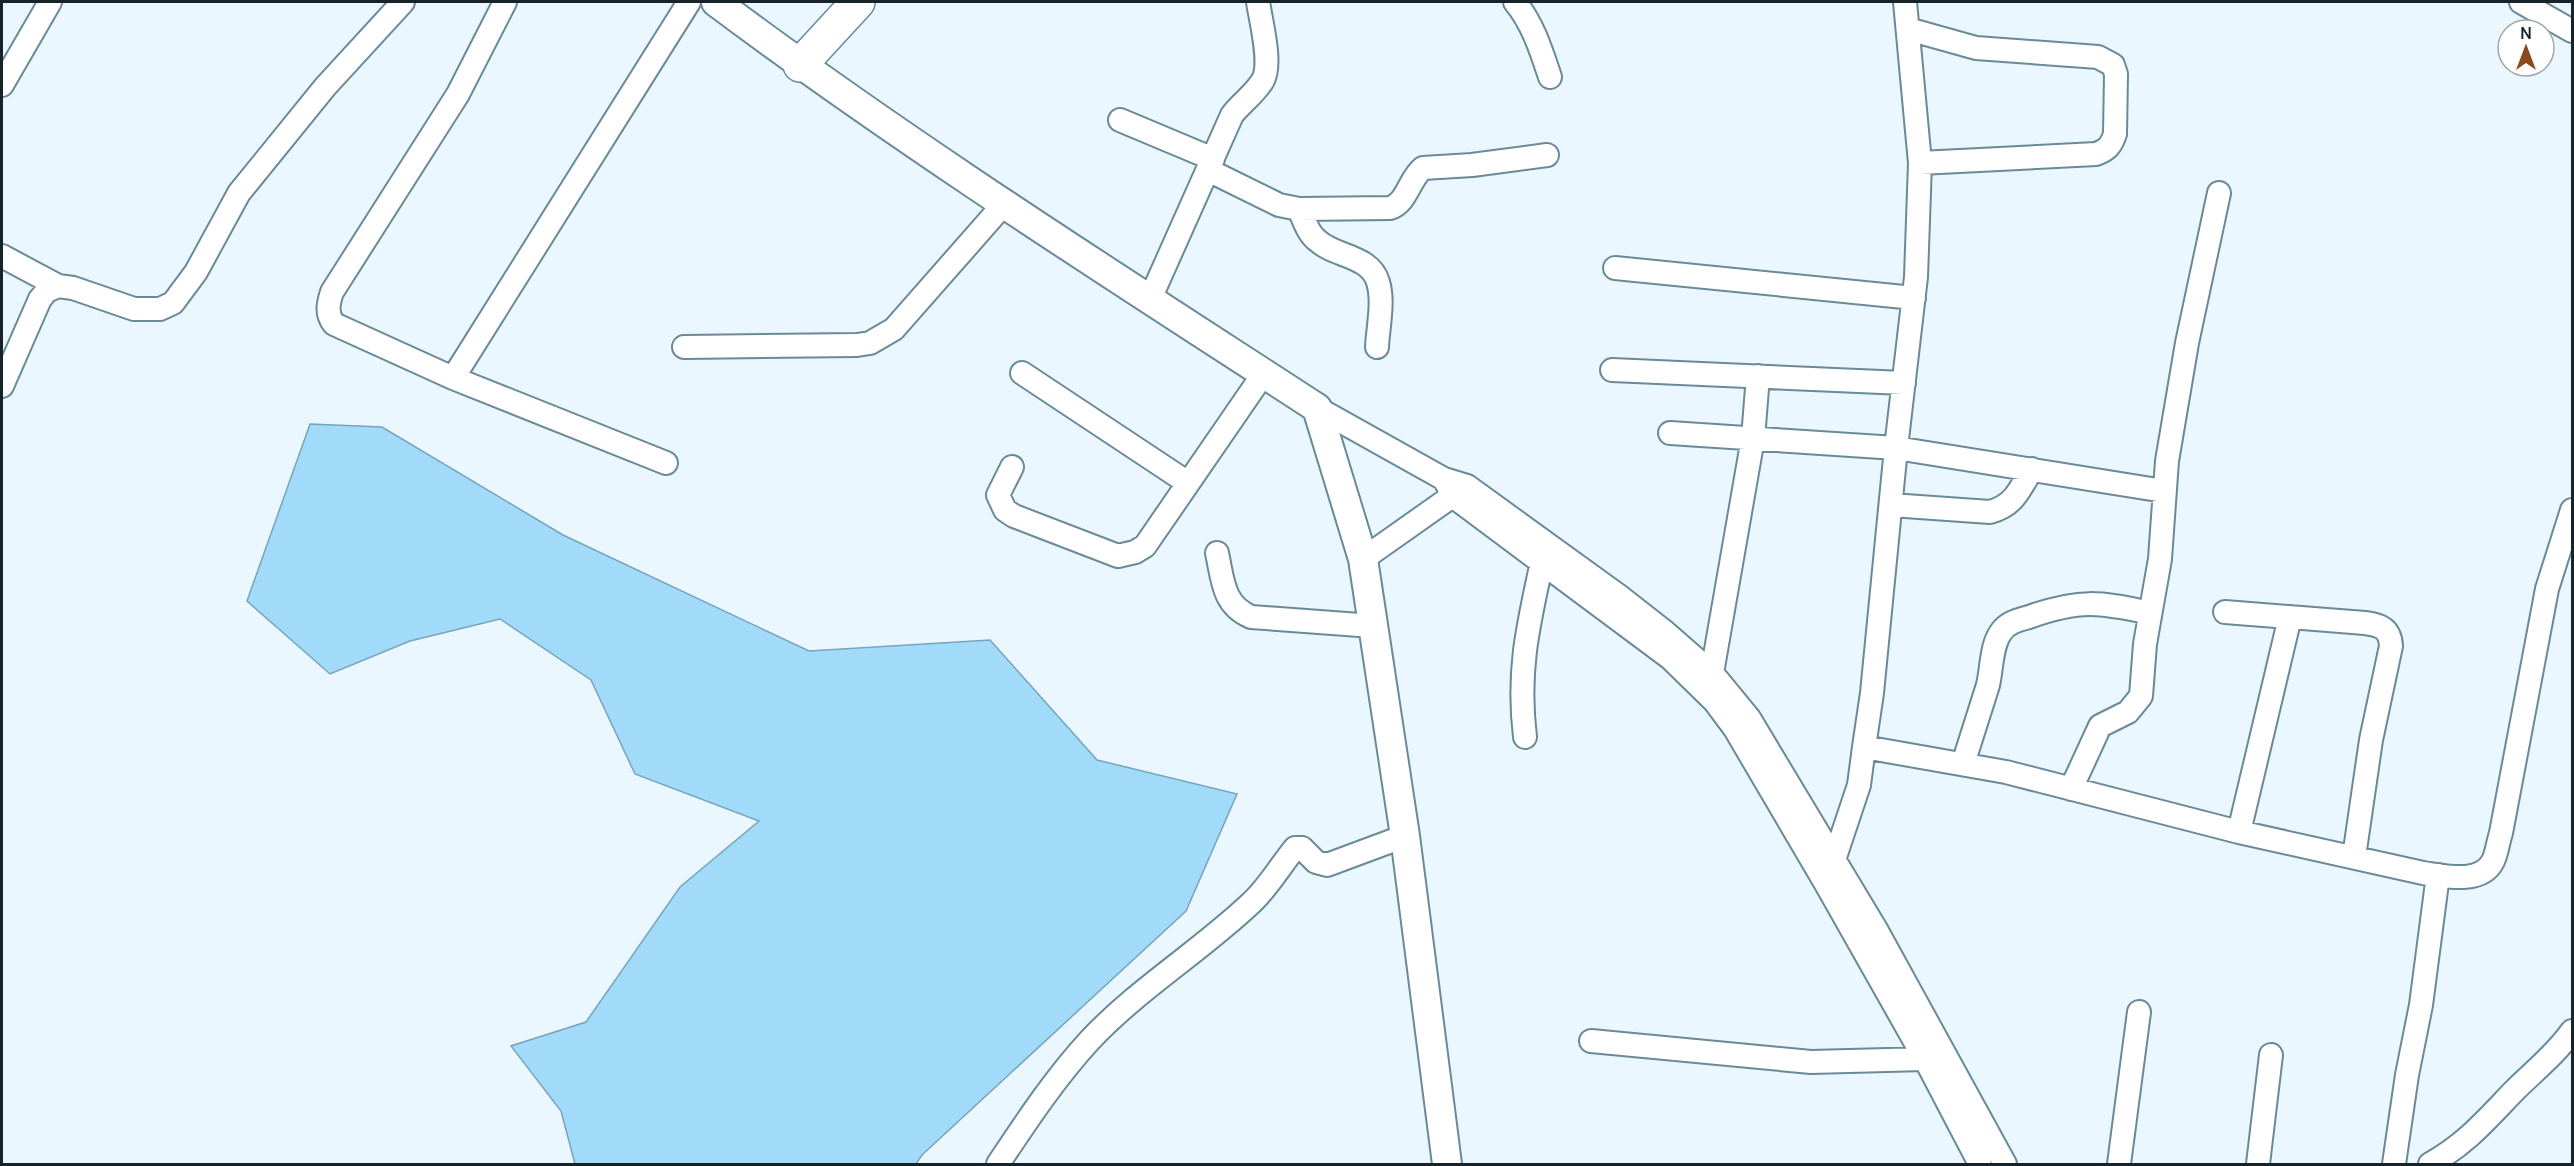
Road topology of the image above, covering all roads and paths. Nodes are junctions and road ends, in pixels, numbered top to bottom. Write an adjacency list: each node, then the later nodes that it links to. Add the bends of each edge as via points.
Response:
1 (50, 2): 15 (street)
2 (403, 2): 25 (street, via 325,87 239,193 196,272 173,303 160,309 134,309)
3 (505, 2): 34 (street, via 458,94 328,302 334,324)
4 (689, 2): 34 (street)
5 (716, 2): 13 (main road)
6 (858, 2): 13 (highway)
7 (1258, 2): 19 (street, via 1267,64 1264,79 1232,116)
8 (1515, 2): 14 (street, via 1536,36)
9 (1905, 2): 11 (street)
10 (2521, 2): 12 (street)
11 (1908, 29): 18 (street); 18 (street, via 1976,48 2098,57 2113,65 2116,74 2115,134 2106,150 2096,154)
12 (2572, 31)
13 (800, 64): 21 (main road)
14 (1550, 77)
15 (2, 85)
16 (1120, 120): 19 (street)
17 (1547, 155): 22 (street, via 1423,168 1399,203 1390,208)
18 (1920, 163): 26 (street)
19 (1211, 165): 22 (street, via 1279,205); 27 (street)
20 (2219, 193): 46 (street, via 2187,343)
21 (1003, 205): 27 (main road); 28 (street, via 883,337 857,345)
22 (1299, 209): 29 (street, via 1319,243 1370,268 1378,280)
23 (2, 256): 25 (street)
24 (1615, 268): 26 (street)
25 (58, 286): 36 (street, via 40,299)
26 (1914, 298): 35 (street)
27 (1150, 299): 32 (main road)
28 (684, 347)
29 (1377, 347)
30 (1612, 370): 33 (street)
31 (1022, 373): 44 (street)
32 (1264, 373): 37 (main road); 44 (street)
33 (1758, 376): 35 (street); 39 (street)
34 (453, 378): 41 (street)
35 (1904, 383): 40 (street)
36 (2, 386)
37 (1317, 408): 45 (street); 50 (main road)
38 (1670, 433): 39 (street)
39 (1753, 438): 40 (street); 56 (street)
40 (1896, 448): 43 (street); 47 (street)
41 (666, 464)
42 (1012, 467): 44 (street, via 998,495 1005,510 1118,556 1145,546)
43 (2032, 469): 46 (street); 47 (street, via 2011,502 1990,512)
44 (1188, 483)
45 (1455, 487): 50 (street); 51 (street); 56 (street, via 1619,596)
46 (2164, 491): 53 (street, via 2160,559)
47 (1891, 505): 58 (street)
48 (2572, 510): 65 (street, via 2547,589 2493,862 2479,874 2452,878)
49 (1217, 553): 55 (street, via 1226,593 1239,612 1251,617)
50 (1363, 559): 55 (main road)
51 (1542, 562): 57 (street, via 1521,669); 66 (street, via 1670,658 1715,702 1735,729)
52 (2226, 612): 54 (street)
53 (2150, 613): 59 (street, via 2107,603 2082,603 2011,623 1996,642); 60 (street, via 2141,696 2128,712 2100,726)
54 (2290, 617): 61 (street); 63 (street, via 2379,625 2391,637)
55 (1373, 626): 62 (main road)
56 (1712, 673): 64 (street, via 1749,718)
57 (1525, 737)
58 (1864, 747): 59 (street); 64 (street, via 1858,785)
59 (1963, 764): 60 (street)
60 (2071, 789): 61 (street)
61 (2239, 832): 63 (street)
62 (1405, 836): 72 (street, via 1327,865 1296,848 1252,903 1140,993 1090,1041 1031,1114); 73 (main road)
63 (2354, 857): 65 (street)
64 (1833, 860): 66 (street); 75 (street, via 1877,931)
65 (2438, 875): 78 (street)
66 (1826, 884): 71 (street)
67 (2139, 1012): 76 (street)
68 (2572, 1031): 79 (street, via 2477,1132)
69 (1591, 1041): 71 (street, via 1811,1062)
70 (2271, 1054): 77 (street)
71 (1925, 1059): 74 (street)
72 (998, 1164)
73 (1447, 1164)
74 (1980, 1164)
75 (2005, 1164)
76 (2119, 1164)
77 (2258, 1164)
78 (2394, 1164)
79 (2430, 1164)

